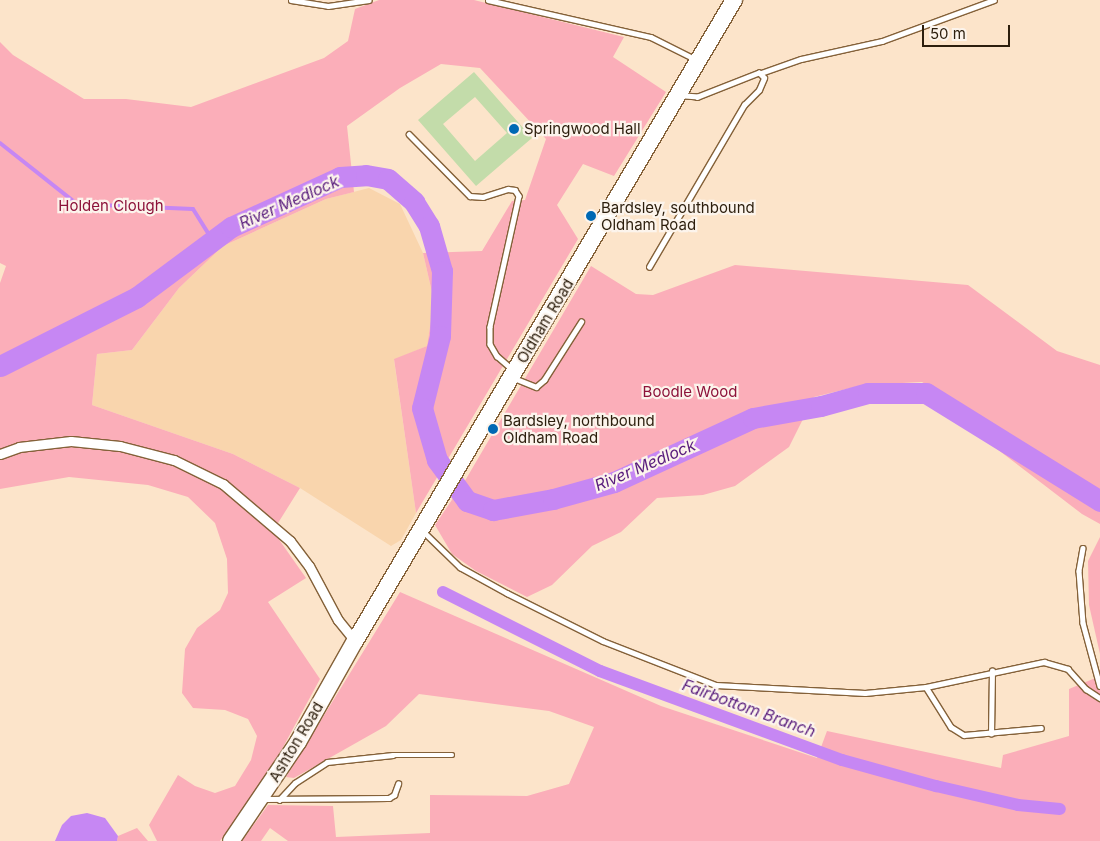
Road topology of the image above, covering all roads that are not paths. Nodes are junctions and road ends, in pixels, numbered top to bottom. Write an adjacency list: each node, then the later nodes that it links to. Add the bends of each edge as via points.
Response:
1 (291, 0): 2 (lane, via 328,6)
2 (369, 0)
3 (488, 0): 6 (lane, via 650,37)
4 (734, 0): 6 (highway, Oldham Road)
5 (994, 0): 7 (lane, via 882,41 801,59)
6 (698, 60): 8 (highway, Oldham Road)
7 (761, 73): 8 (lane, via 698,97); 10 (lane, via 765,80 760,90 744,105)
8 (678, 95): 12 (highway, Oldham Road)
9 (409, 134): 12 (lane, via 470,196 483,197 508,188 519,196 490,327 490,344 496,356)
10 (649, 267)
11 (581, 322): 12 (lane, via 544,380 536,387 525,385)
12 (513, 374): 14 (highway, Oldham Road)
13 (0, 454): 16 (street, via 19,447 71,441 120,446 174,460 223,484 290,541 309,566 338,620)
14 (425, 523): 16 (highway, Oldham Road); 18 (lane, via 460,567 603,641 716,685 865,693)
15 (1083, 548): 19 (lane, via 1079,571 1083,623)
16 (355, 640): 25 (highway, Ashton Road, via 298,742)
17 (992, 671): 18 (lane); 20 (lane, via 1044,662 1068,670); 22 (lane)
18 (926, 686): 22 (lane, via 942,716 959,733)
19 (1100, 686)
20 (1100, 698)
21 (1041, 728): 22 (lane)
22 (991, 734)
23 (452, 755): 26 (lane, via 393,755 327,762 295,783)
24 (398, 784): 26 (lane, via 394,795 389,798)
25 (261, 799): 26 (lane); 27 (highway, Ashton Road)
26 (278, 800)
27 (231, 841)

